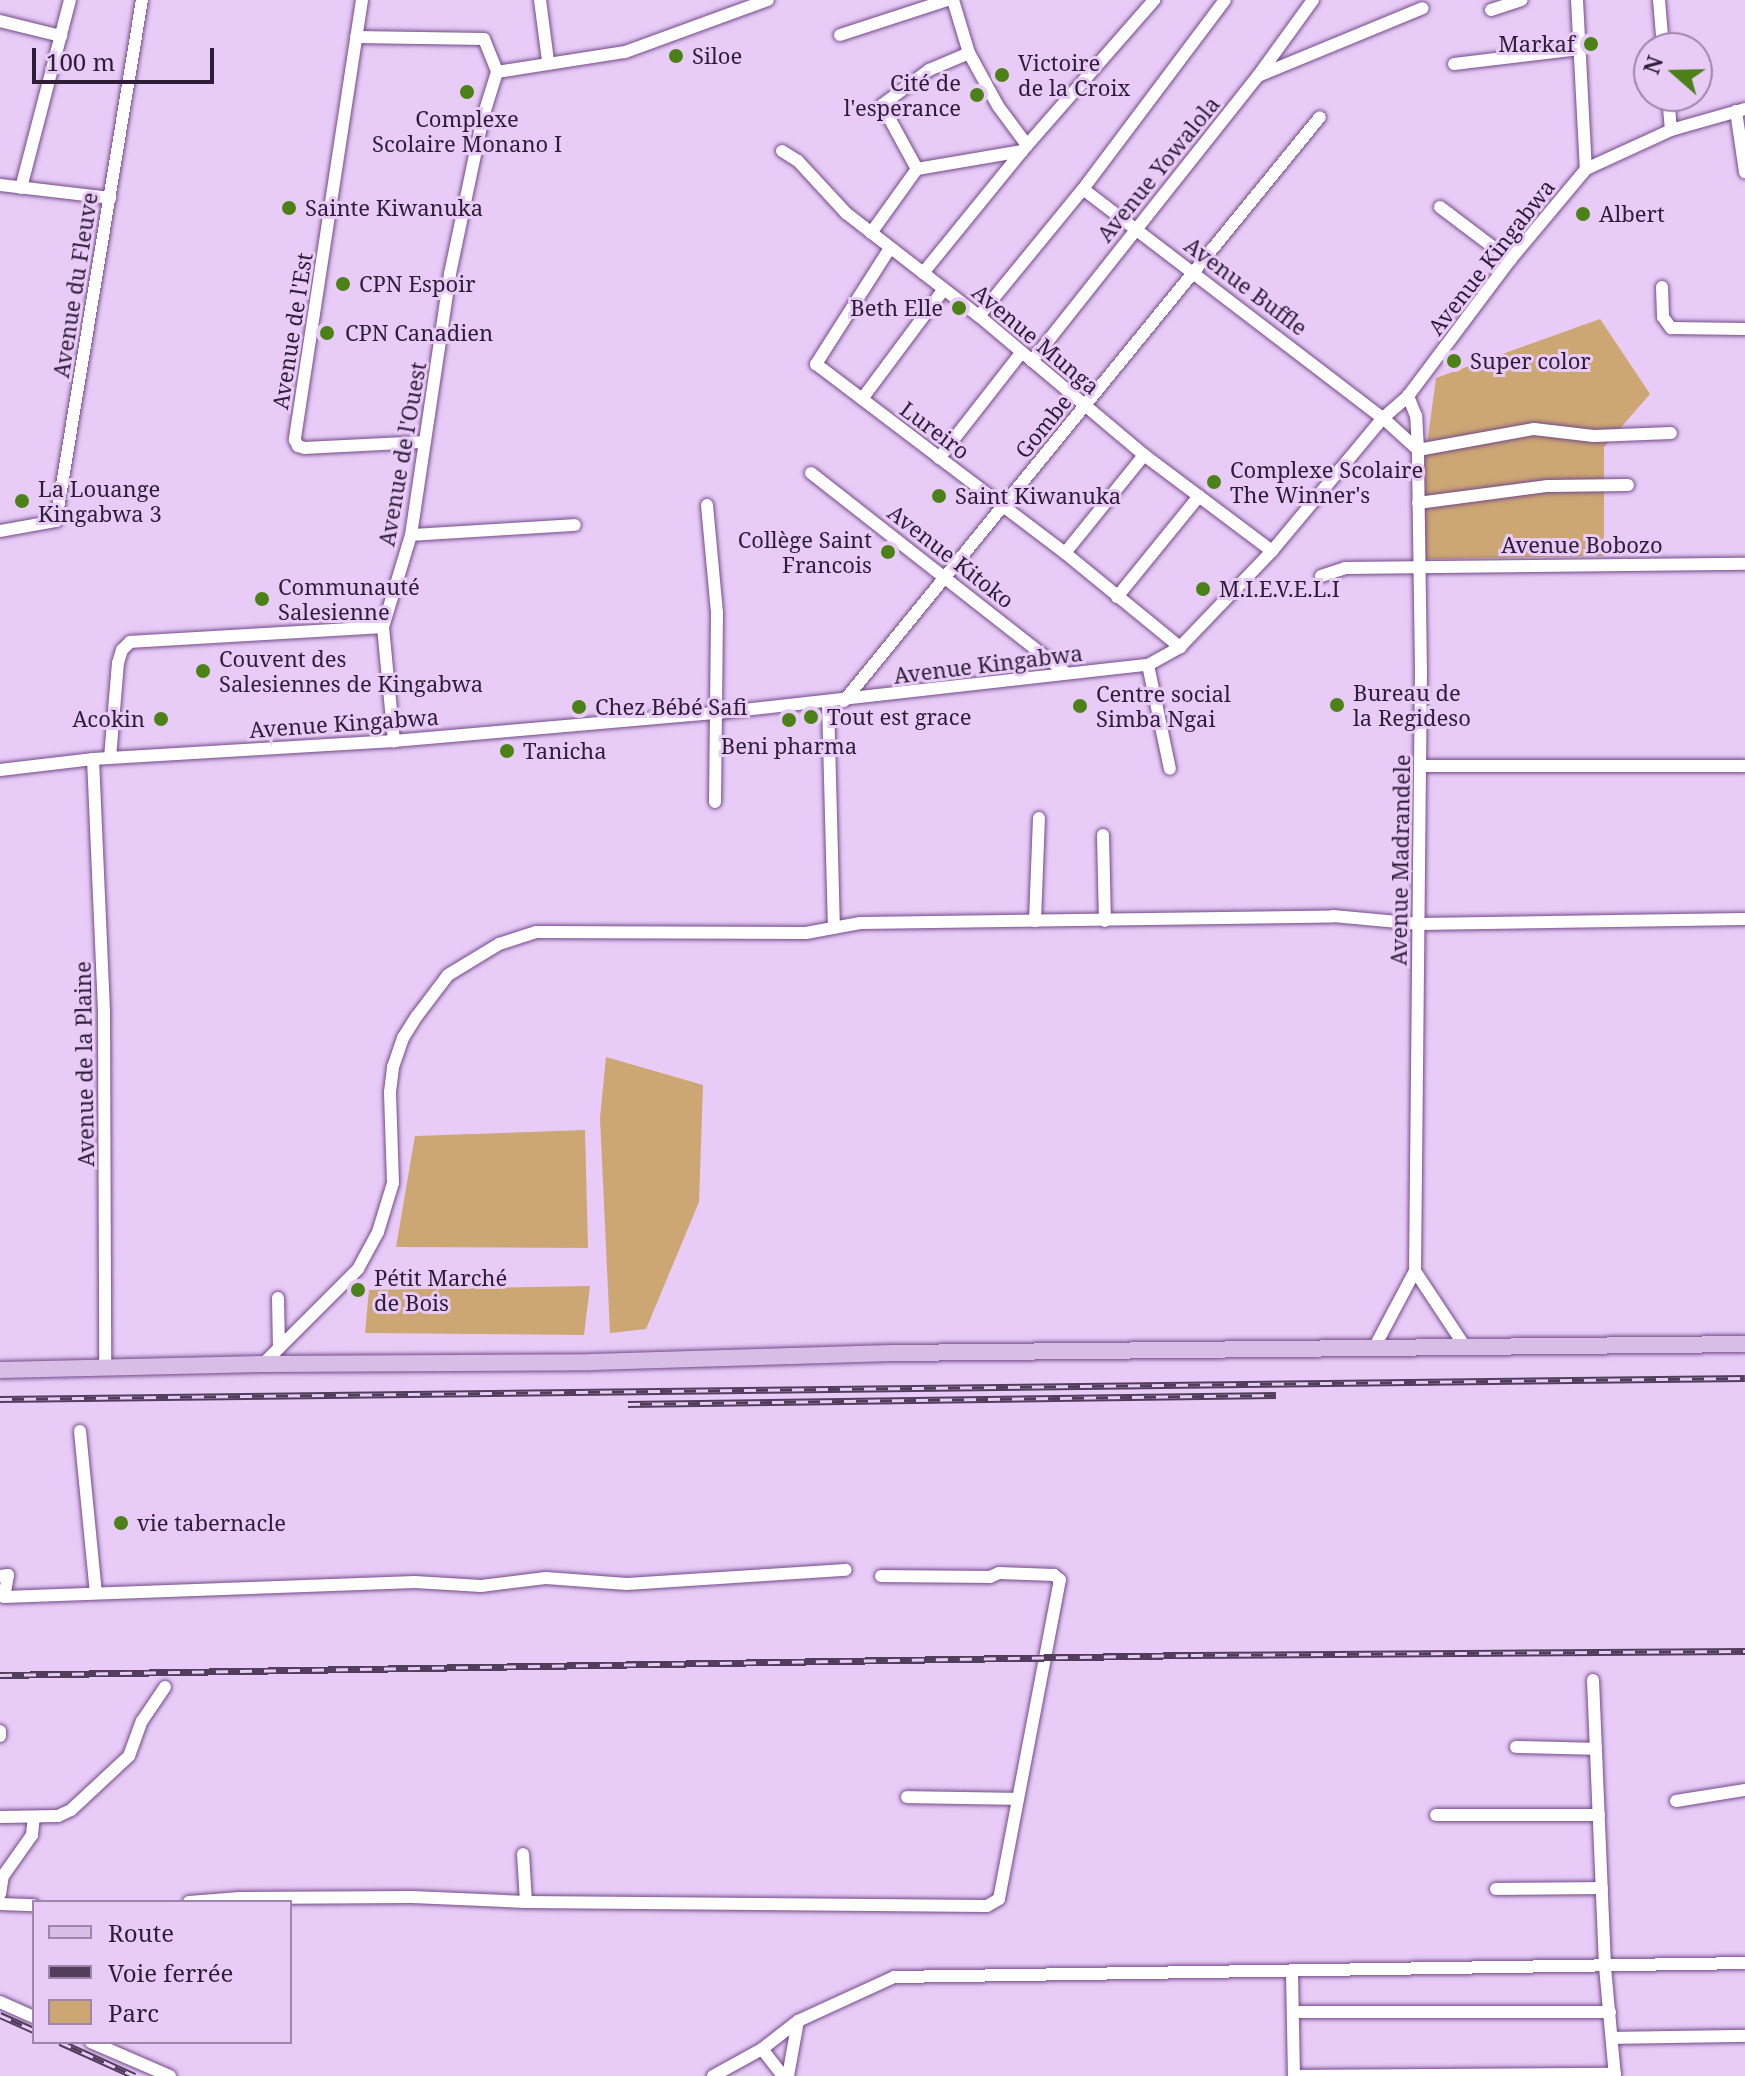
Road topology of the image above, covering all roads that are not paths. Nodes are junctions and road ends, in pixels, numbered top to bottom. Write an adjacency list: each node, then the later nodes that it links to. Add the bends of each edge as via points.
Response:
1 (70, 0): 18 (street)
2 (142, 0): 38 (street, Avenue du Fleuve)
3 (362, 0): 19 (street, Avenue de l'Est)
4 (540, 0): 22 (street)
5 (768, 0): 22 (street, via 625,52)
6 (951, 0): 17 (street); 21 (street)
7 (1154, 0): 30 (street)
8 (1225, 0): 37 (street)
9 (1313, 0): 25 (street, Avenue Yowalola)
10 (1521, 0): 14 (street)
11 (1577, 0): 20 (street)
12 (1659, 0): 16 (street)
13 (1423, 8): 25 (street)
14 (1491, 10)
15 (0, 21): 18 (street)
16 (1662, 32)
17 (840, 35)
18 (61, 36): 36 (street)
19 (356, 37): 24 (street, via 484,39); 56 (street, Avenue de l'Est, via 295,440 305,448)
20 (1579, 49): 23 (street); 33 (street)
21 (969, 53): 30 (street); 32 (street, via 929,70 882,105)
22 (548, 61): 24 (street)
23 (1454, 64)
24 (497, 72): 56 (street, Avenue de l'Ouest, via 450,274)
25 (1258, 76): 40 (street, Avenue Yowalola)
26 (1740, 110): 29 (street, Avenue Kingabwa); 34 (street)
27 (1669, 112): 29 (street)
28 (1320, 117): 44 (street, Gombe)
29 (1671, 130): 33 (street, Avenue Kingabwa)
30 (1024, 148): 32 (street); 45 (street)
31 (782, 151): 41 (street, Avenue Munga)
32 (917, 169): 41 (street)
33 (1586, 169): 43 (street, Avenue Kingabwa)
34 (1745, 172)
35 (0, 185): 36 (street)
36 (21, 188): 38 (street)
37 (1083, 189): 40 (street, Avenue Buffle); 48 (street)
38 (110, 198): 67 (street, Avenue du Fleuve, via 56,521)
39 (1440, 207): 43 (street)
40 (1136, 228): 44 (street, Avenue Buffle); 50 (street, Avenue Yowalola)
41 (871, 233): 42 (street, Avenue Munga)
42 (890, 248): 45 (street, Avenue Munga); 52 (street, Lureiro, via 817,358 816,364)
43 (1510, 260): 51 (street, Avenue Kingabwa)
44 (1194, 272): 53 (street, Gombe); 54 (street, Avenue Buffle)
45 (923, 273): 47 (street, Avenue Munga)
46 (1662, 287): 49 (street, via 1663,317 1671,328)
47 (944, 289): 48 (street, Avenue Munga); 52 (street)
48 (979, 316): 50 (street, Avenue Munga)
49 (1745, 329)
50 (1026, 357): 53 (street, Avenue Munga); 59 (street, Avenue Yowalola)
51 (1408, 396): 54 (street, Avenue Kingabwa); 57 (street, Avenue Madrandele, via 1416,416)
52 (862, 399): 59 (street, Lureiro)
53 (1085, 406): 58 (street, Avenue Munga); 65 (street, Gombe)
54 (1383, 418): 57 (street, Avenue Buffle); 69 (street, Avenue Kingabwa)
55 (1671, 433): 57 (street, via 1594,436 1534,429)
56 (425, 442): 68 (street, Avenue de l'Ouest)
57 (1418, 450): 63 (street, Avenue Madrandele)
58 (1144, 455): 62 (street, Avenue Munga); 70 (street)
59 (939, 458): 65 (street, Lureiro)
60 (811, 473): 73 (street, Avenue Kitoko)
61 (1628, 485): 63 (street, via 1548,486)
62 (1199, 496): 69 (street, Avenue Munga); 75 (street)
63 (1418, 503): 72 (street, Avenue Madrandele)
64 (707, 505): 82 (street, via 717,613)
65 (1002, 507): 70 (street, Lureiro); 73 (street, Gombe)
66 (575, 525): 68 (street)
67 (0, 531)
68 (411, 535): 76 (street, Avenue de l'Ouest)
69 (1272, 551): 77 (street, Avenue Kingabwa)
70 (1065, 553): 75 (street, Lureiro)
71 (1745, 564): 72 (street, Avenue Bobozo)
72 (1419, 567): 74 (street, Avenue Bobozo, via 1345,568); 86 (street, Avenue Madrandele)
73 (946, 576): 79 (street, Avenue Kitoko); 80 (street, Gombe)
74 (1321, 576)
75 (1117, 597): 77 (street, Lureiro)
76 (383, 627): 83 (street, Avenue de l'Ouest); 84 (street, via 130,642 122,650)
77 (1180, 647): 78 (street, Avenue Kingabwa)
78 (1148, 665): 79 (street, Avenue Kingabwa); 88 (street)
79 (1066, 673): 80 (street, Avenue Kingabwa)
80 (844, 701): 81 (street, Avenue Kingabwa)
81 (828, 702): 82 (street, Avenue Kingabwa); 97 (street)
82 (717, 713): 83 (street, Avenue Kingabwa); 90 (street)
83 (394, 741): 84 (street, Avenue Kingabwa)
84 (110, 758): 85 (street, Avenue Kingabwa)
85 (93, 759): 89 (street, Avenue Kingabwa); 105 (street, Avenue de la Plaine, via 106,1089)
86 (1421, 766): 87 (street); 96 (street, Avenue Madrandele)
87 (1745, 766)
88 (1170, 769)
89 (0, 770)
90 (715, 802)
91 (1039, 818): 94 (street)
92 (1103, 835): 95 (street)
93 (1745, 919): 96 (street)
94 (1035, 921): 95 (street); 97 (street)
95 (1105, 921): 96 (street, via 1333,916)
96 (1420, 924): 98 (street, Avenue Madrandele)
97 (834, 927): 102 (street, via 806,933 536,932 499,944 448,975 403,1038 393,1067 393,1183 378,1232 358,1269)
98 (1415, 1271): 101 (street); 103 (street)
99 (278, 1298): 102 (street)
100 (1745, 1344): 101 (main road)
101 (1464, 1345): 103 (main road)
102 (279, 1348): 104 (street)
103 (1373, 1350): 104 (main road)
104 (263, 1364): 105 (main road)
105 (105, 1369): 106 (main road)
106 (0, 1370)
107 (80, 1431): 111 (street)
108 (846, 1570): 111 (street, via 627,1584 546,1578 481,1586 415,1582)
109 (0, 1576): 111 (street, via 8,1575 4,1597)
110 (881, 1576): 118 (street, via 999,1573 1054,1575 1060,1580)
111 (96, 1593)
112 (1593, 1680): 115 (street)
113 (165, 1687): 123 (street, via 142,1721 129,1756 71,1810)
114 (1516, 1747): 115 (street)
115 (1596, 1749): 121 (street)
116 (1745, 1790): 119 (street)
117 (907, 1797): 118 (street)
118 (1018, 1799): 129 (street, via 1004,1887 999,1899 987,1906)
119 (1676, 1801)
120 (1436, 1815): 121 (street)
121 (1599, 1815): 125 (street)
122 (0, 1817): 123 (street)
123 (34, 1817): 127 (street, via 32,1835 8,1867)
124 (523, 1854): 129 (street)
125 (1602, 1888): 126 (street); 133 (street)
126 (1496, 1889)
127 (0, 1894)
128 (214, 1900): 129 (street, via 412,1897)
129 (526, 1902)
130 (0, 1904): 131 (street)
131 (32, 1905)
132 (1745, 1963): 133 (street)
133 (1605, 1967): 134 (street); 137 (street)
134 (1292, 1973): 136 (street); 139 (street, via 894,1977)
135 (0, 2002): 138 (street)
136 (1293, 2012): 137 (street); 148 (street)
137 (1610, 2012): 141 (street)
138 (32, 2016)
139 (798, 2021): 143 (street); 147 (street)
140 (1745, 2036): 141 (street)
141 (1612, 2038): 144 (street)
142 (96, 2044): 145 (street)
143 (762, 2049): 146 (street); 147 (street)
144 (1615, 2075): 148 (street)
145 (170, 2076)
146 (713, 2076)
147 (786, 2076)
148 (1294, 2076)

